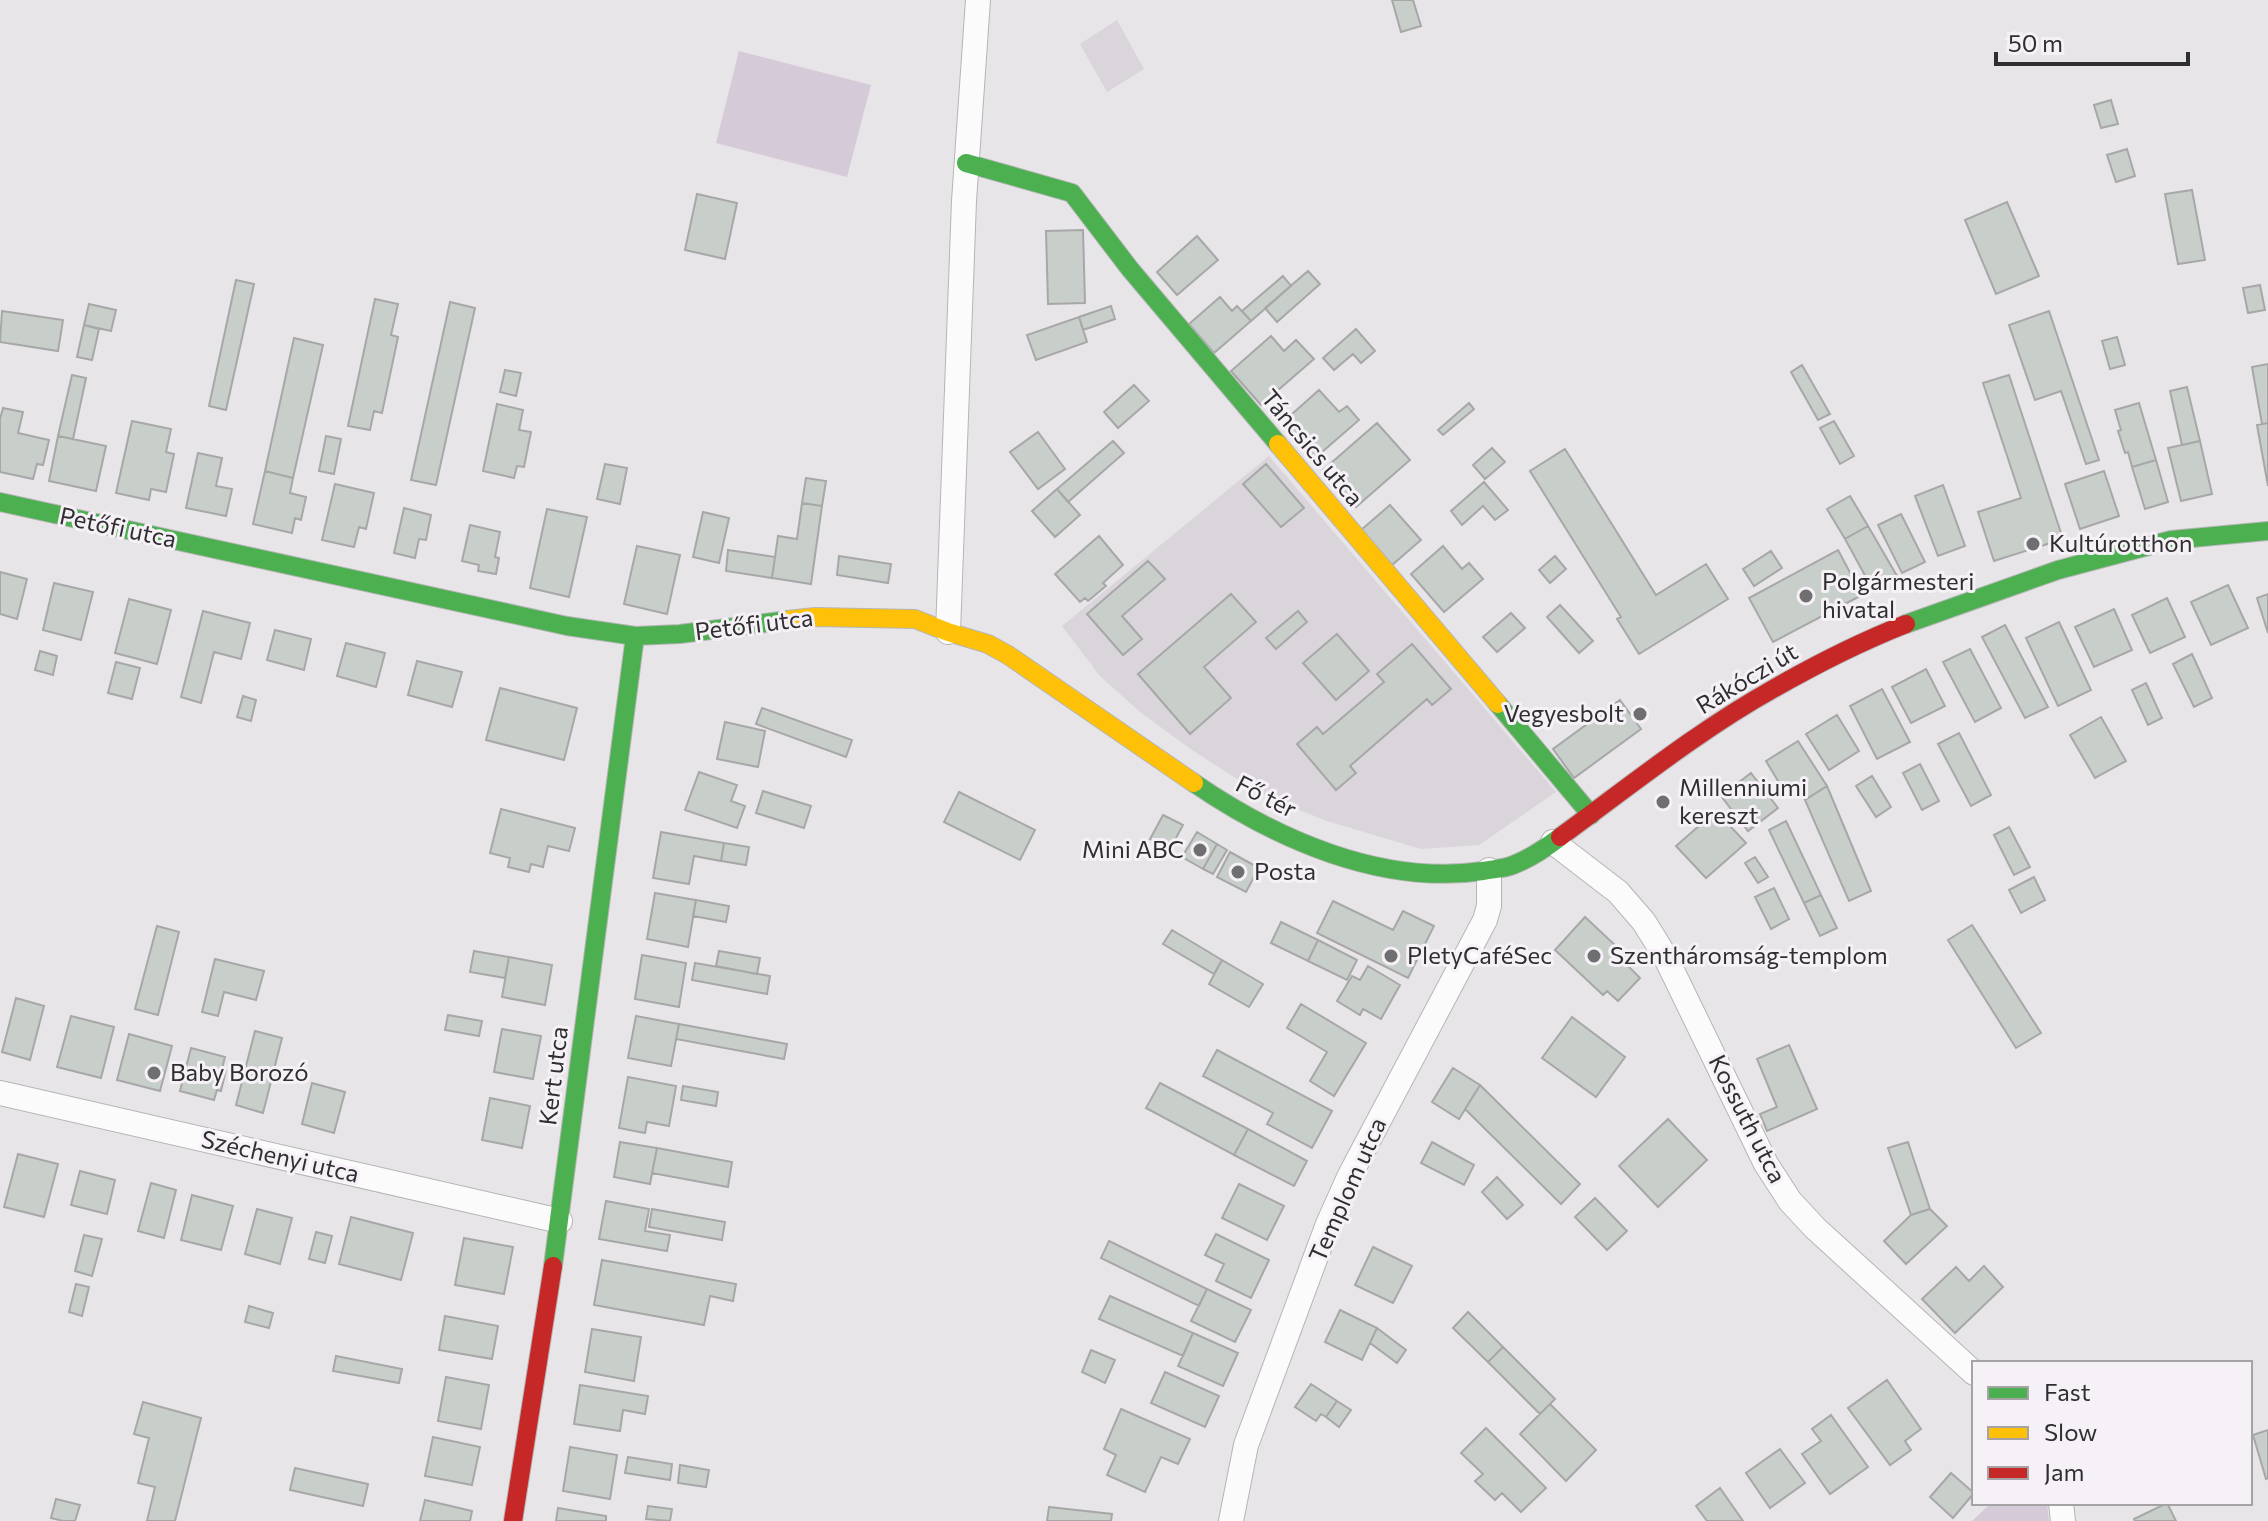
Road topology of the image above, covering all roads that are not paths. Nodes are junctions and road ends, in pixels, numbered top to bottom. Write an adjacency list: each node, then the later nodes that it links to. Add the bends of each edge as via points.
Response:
1 (978, 0): 2 (street)
2 (966, 163): 5 (street); 7 (main road, Táncsics utca, via 1072,193 1130,269)
3 (0, 502): 6 (main road, Petőfi utca)
4 (2268, 531): 7 (main road, Rákóczi út, via 2171,540 2058,570 1878,635 1772,689)
5 (948, 632): 6 (main road, Petőfi utca, via 915,619 815,617); 9 (main road, Fő tér, via 1008,655 1271,830 1388,868 1454,875)
6 (635, 636): 11 (main road, Kert utca)
7 (1591, 815): 8 (main road, Fő tér)
8 (1553, 842): 9 (main road, Fő tér, via 1512,866); 12 (street, Kossuth utca, via 1618,892 1644,922 1766,1164 1790,1201)
9 (1489, 870): 14 (street, Templom utca, via 1485,920 1328,1224 1246,1445)
10 (0, 1093): 11 (street, Széchenyi utca)
11 (560, 1221): 13 (main road, Kert utca)
12 (1972, 1371)
13 (513, 1521)
14 (1231, 1521)

